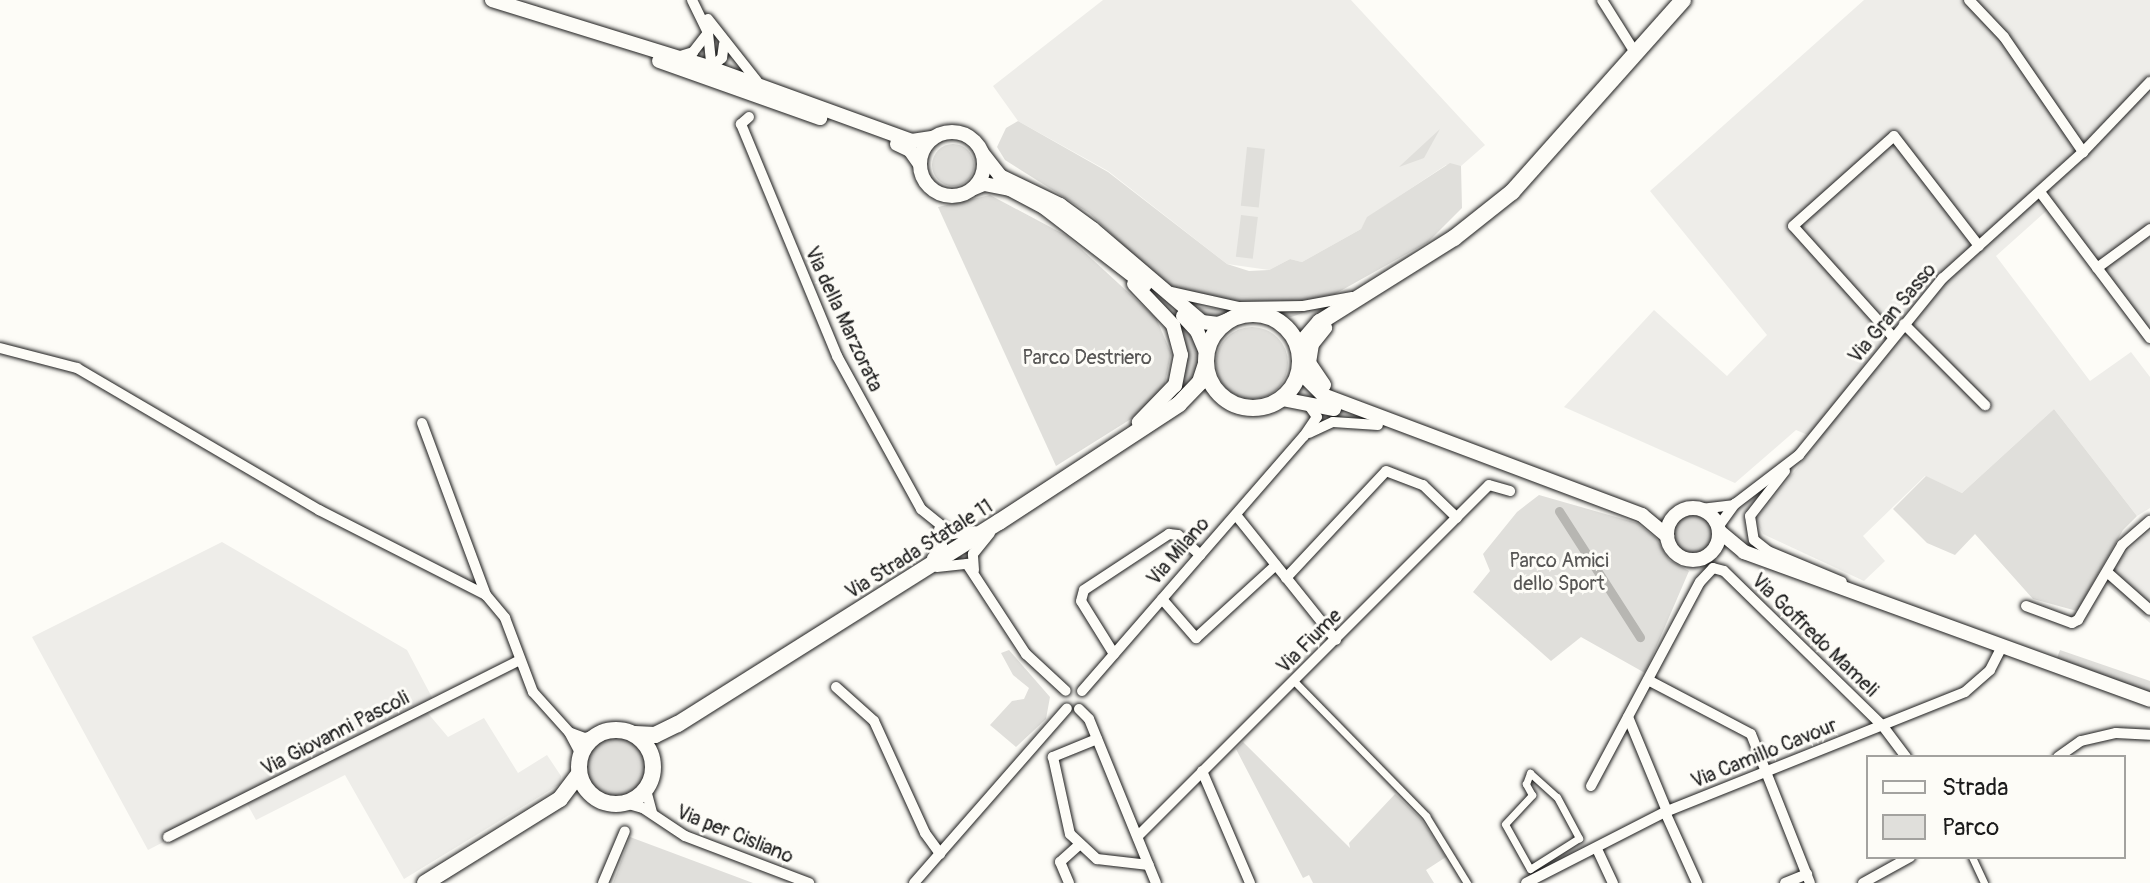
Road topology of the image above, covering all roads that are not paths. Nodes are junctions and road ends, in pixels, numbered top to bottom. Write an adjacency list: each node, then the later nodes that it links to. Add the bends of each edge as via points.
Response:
1 (694, 0): 6 (street); 7 (street)
2 (1602, 0): 9 (street)
3 (1683, 0): 9 (main road)
4 (1969, 0): 17 (street, via 2004,37)
5 (498, 2): 8 (main road); 10 (main road)
6 (708, 33): 10 (street, via 693,52); 11 (street)
7 (724, 44): 11 (street, via 722,58); 13 (street, via 750,77)
8 (637, 54): 11 (street, via 698,71); 14 (main road)
9 (1636, 54): 26 (main road, via 1508,195)
10 (677, 57): 11 (main road)
11 (711, 68): 13 (main road); 14 (street, via 718,77)
12 (2150, 82): 17 (street, Via Gran Sasso)
13 (768, 89): 16 (main road, via 912,141)
14 (788, 107): 19 (main road, via 904,147)
15 (749, 117): 58 (street, Via della Marzorata, via 741,124 837,356 921,509)
16 (932, 138): 18 (main road, via 961,133); 19 (main road)
17 (2083, 152): 21 (street, Via Gran Sasso)
18 (983, 154): 20 (main road, via 984,169); 27 (main road, via 991,169 1060,205)
19 (919, 163): 20 (main road, via 922,178 938,194 953,197)
20 (974, 188): 23 (main road, via 984,184 1010,189)
21 (2040, 192): 24 (street, Via Gran Sasso); 25 (street)
22 (2150, 229): 25 (street)
23 (1082, 234): 37 (main road, via 1197,331); 47 (main road, via 1158,304 1179,341 1175,385)
24 (1979, 246): 32 (street, Via Gran Sasso); 33 (street, via 1894,136 1793,226)
25 (2097, 268): 34 (street)
26 (1384, 283): 28 (main road); 44 (main road, via 1317,335 1309,363 1316,380)
27 (1165, 291): 28 (street, via 1209,304 1251,307 1303,306); 30 (main road, via 1202,322 1218,324)
28 (1366, 294): 29 (main road)
29 (1337, 311): 31 (main road); 35 (main road)
30 (1235, 317): 31 (main road, via 1260,314); 37 (main road, via 1214,335)
31 (1283, 324): 35 (main road)
32 (1904, 324): 33 (street, Via Gran Sasso); 43 (street)
33 (1893, 337): 48 (street, Via Gran Sasso)
34 (2150, 338)
35 (1299, 346): 38 (main road)
36 (0, 348): 69 (street, via 77,368 319,510)
37 (1206, 360): 41 (main road, via 1216,391); 42 (main road, Via Strada Statale 11, via 1200,382)
38 (1300, 372): 39 (main road); 44 (main road, via 1316,392)
39 (1282, 399): 40 (main road); 41 (main road, via 1256,409)
40 (1305, 401): 44 (main road); 46 (street, via 1317,417)
41 (1228, 402): 42 (main road, Via Strada Statale 11, via 1206,398)
42 (1179, 404): 47 (main road, Via Strada Statale 11)
43 (1985, 405)
44 (1379, 420): 46 (street, via 1333,422); 54 (main road)
45 (422, 423): 69 (street)
46 (1304, 436): 53 (street, Via Milano)
47 (1114, 447): 57 (main road, Via Strada Statale 11)
48 (1799, 455): 50 (street, Via Gran Sasso); 70 (street, via 1756,505 1751,533 1768,551 1828,574)
49 (1510, 491): 55 (street, Via Fiume, via 1489,485)
50 (1735, 504): 51 (street, Via Gran Sasso); 59 (street, Via Gran Sasso)
51 (1701, 509): 52 (main road); 59 (main road)
52 (1679, 512): 54 (main road); 60 (main road)
53 (1236, 515): 62 (street, Via Milano); 64 (street)
54 (1642, 515): 60 (main road)
55 (1457, 518): 67 (street, via 1423,485 1386,471); 74 (street, Via Fiume)
56 (2150, 521): 66 (street, via 2122,545)
57 (999, 522): 58 (street, via 960,536); 65 (street, via 973,554); 68 (main road, Via Strada Statale 11)
58 (939, 529): 68 (street, via 939,552)
59 (1718, 529): 61 (main road); 63 (main road)
60 (1667, 536): 63 (main road, via 1678,556 1693,560)
61 (1744, 552): 63 (main road); 70 (main road)
62 (1200, 555): 71 (street, Via Milano); 76 (street, via 1178,535 1169,534 1081,593)
63 (1708, 555)
64 (1276, 565): 67 (street); 71 (street, via 1196,638)
65 (975, 572): 68 (street, via 967,564 951,562); 81 (street, via 1026,654)
66 (2107, 572): 72 (street, via 2072,623); 73 (street)
67 (1286, 578): 74 (street)
68 (894, 587): 87 (main road, Via Strada Statale 11)
69 (486, 595): 77 (street, via 505,618)
70 (1864, 595): 75 (main road)
71 (1162, 599): 76 (street, Via Milano)
72 (2026, 606)
73 (2150, 610)
74 (1336, 640): 79 (street, Via Fiume)
75 (2002, 646): 83 (main road); 88 (street, Via Camillo Cavour, via 1990,670 1965,692)
76 (1114, 654): 82 (street, Via Milano)
77 (518, 661): 89 (street, via 533,692); 110 (street, Via Giovanni Pascoli)
78 (1648, 680): 86 (street); 88 (street, Via Goffredo Mameli, via 1700,582 1713,568 1724,571); 99 (street, via 1751,734)
79 (1294, 681): 98 (street, Via Fiume); 128 (street, via 1426,816)
80 (836, 687): 114 (street, via 874,721 925,833)
81 (1066, 691): 82 (street); 84 (street, via 1062,699)
82 (1082, 691): 85 (street, via 1085,700)
83 (2150, 700)
84 (1067, 708): 85 (street); 114 (street)
85 (1079, 709): 93 (street)
86 (1628, 717): 101 (street); 106 (street)
87 (678, 724): 91 (main road, Via Strada Statale 11, via 655,735); 97 (main road, Via Strada Statale 11, via 660,741)
88 (1882, 725): 95 (street, Via Goffredo Mameli); 99 (street, Via Camillo Cavour)
89 (569, 732): 90 (street, via 585,738); 94 (street)
90 (598, 734): 91 (main road, Via Strada Statale 11); 94 (main road)
91 (635, 734): 97 (main road)
92 (2150, 735): 96 (street, via 2116,733 2081,741)
93 (1097, 739): 109 (street); 112 (street, via 1053,757 1059,804)
94 (581, 755): 100 (main road)
95 (1904, 755)
96 (2061, 755)
97 (653, 759): 102 (main road, Via Strada Statale 11)
98 (1202, 771): 109 (street, Via Fiume); 127 (street)
99 (1767, 772): 106 (street, Via Camillo Cavour); 118 (street)
100 (579, 774): 103 (main road); 104 (main road)
101 (1591, 786)
102 (646, 790): 105 (main road); 107 (street, Via per Cisliano)
103 (594, 797): 104 (main road); 105 (main road)
104 (560, 799): 121 (main road)
105 (625, 803): 107 (street, Via per Cisliano)
106 (1666, 812): 113 (street, Via Camillo Cavour); 120 (street)
107 (652, 813): 123 (street, Via per Cisliano, via 685,836)
108 (625, 831): 122 (street)
109 (1138, 836): 117 (street)
110 (168, 837)
111 (1579, 838): 111 (street, via 1530,869 1505,824 1532,795 1526,784 1530,773 1557,797)
112 (1078, 846): 117 (street, via 1109,863); 125 (street, via 1060,862)
113 (1597, 849): 129 (street, Via Camillo Cavour); 130 (street)
114 (940, 854): 124 (street)
115 (1908, 859): 119 (street)
116 (1973, 859): 133 (street)
117 (1149, 865): 126 (street)
118 (1809, 878): 131 (street)
119 (1884, 879): 132 (street)
120 (1695, 882)
121 (425, 883)
122 (603, 883)
123 (809, 883)
124 (914, 883)
125 (1069, 883)
126 (1156, 883)
127 (1250, 883)
128 (1467, 883)
129 (1526, 883)
130 (1613, 883)
131 (1785, 883)
132 (1863, 883)
133 (1984, 883)

